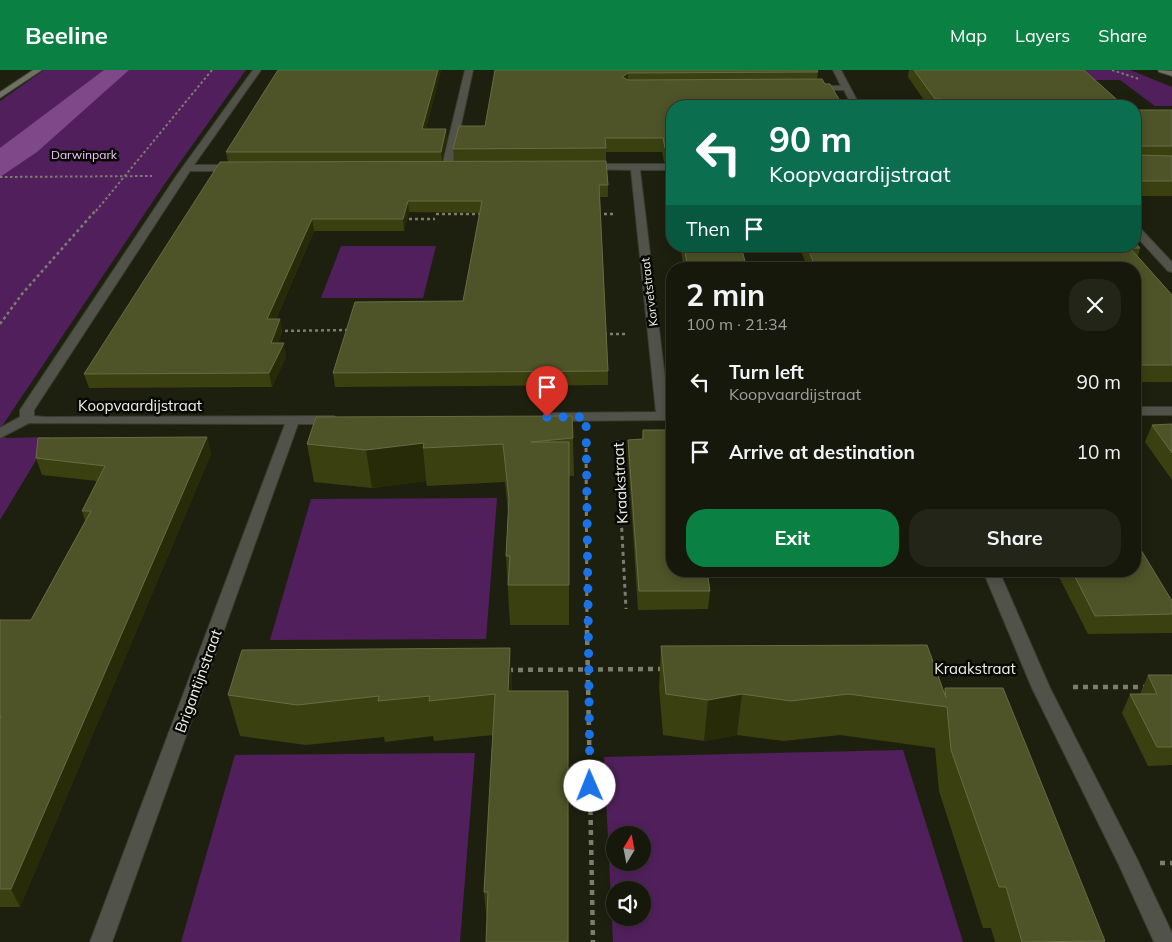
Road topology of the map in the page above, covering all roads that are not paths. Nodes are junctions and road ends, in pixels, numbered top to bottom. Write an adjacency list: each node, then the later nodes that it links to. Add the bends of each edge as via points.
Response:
1 (38, 70): 9 (street)
2 (257, 70): 16 (street)
3 (469, 70): 11 (street)
4 (837, 70): 8 (street)
5 (1162, 70): 6 (street)
6 (1172, 74)
7 (808, 88): 8 (street)
8 (846, 88): 10 (street)
9 (0, 96)
10 (853, 100)
11 (447, 166)
12 (575, 167): 13 (street)
13 (634, 167): 14 (street); 19 (street, Korvetstraat)
14 (666, 167)
15 (247, 168): 16 (street)
16 (185, 171): 24 (street, via 27,410)
17 (1141, 235): 18 (street)
18 (1172, 269)
19 (666, 404)
20 (1172, 411): 21 (street)
21 (1141, 412)
22 (666, 416): 23 (street)
23 (537, 418)
24 (27, 419): 25 (street, Koopvaardijstraat); 27 (street)
25 (293, 420): 26 (street, Koopvaardijstraat); 29 (street, Brigantijnstraat)
26 (352, 420)
27 (0, 434)
28 (994, 577): 30 (street, Kraakstraat, via 1041,688 1130,863)
29 (101, 942)
30 (1165, 942)

